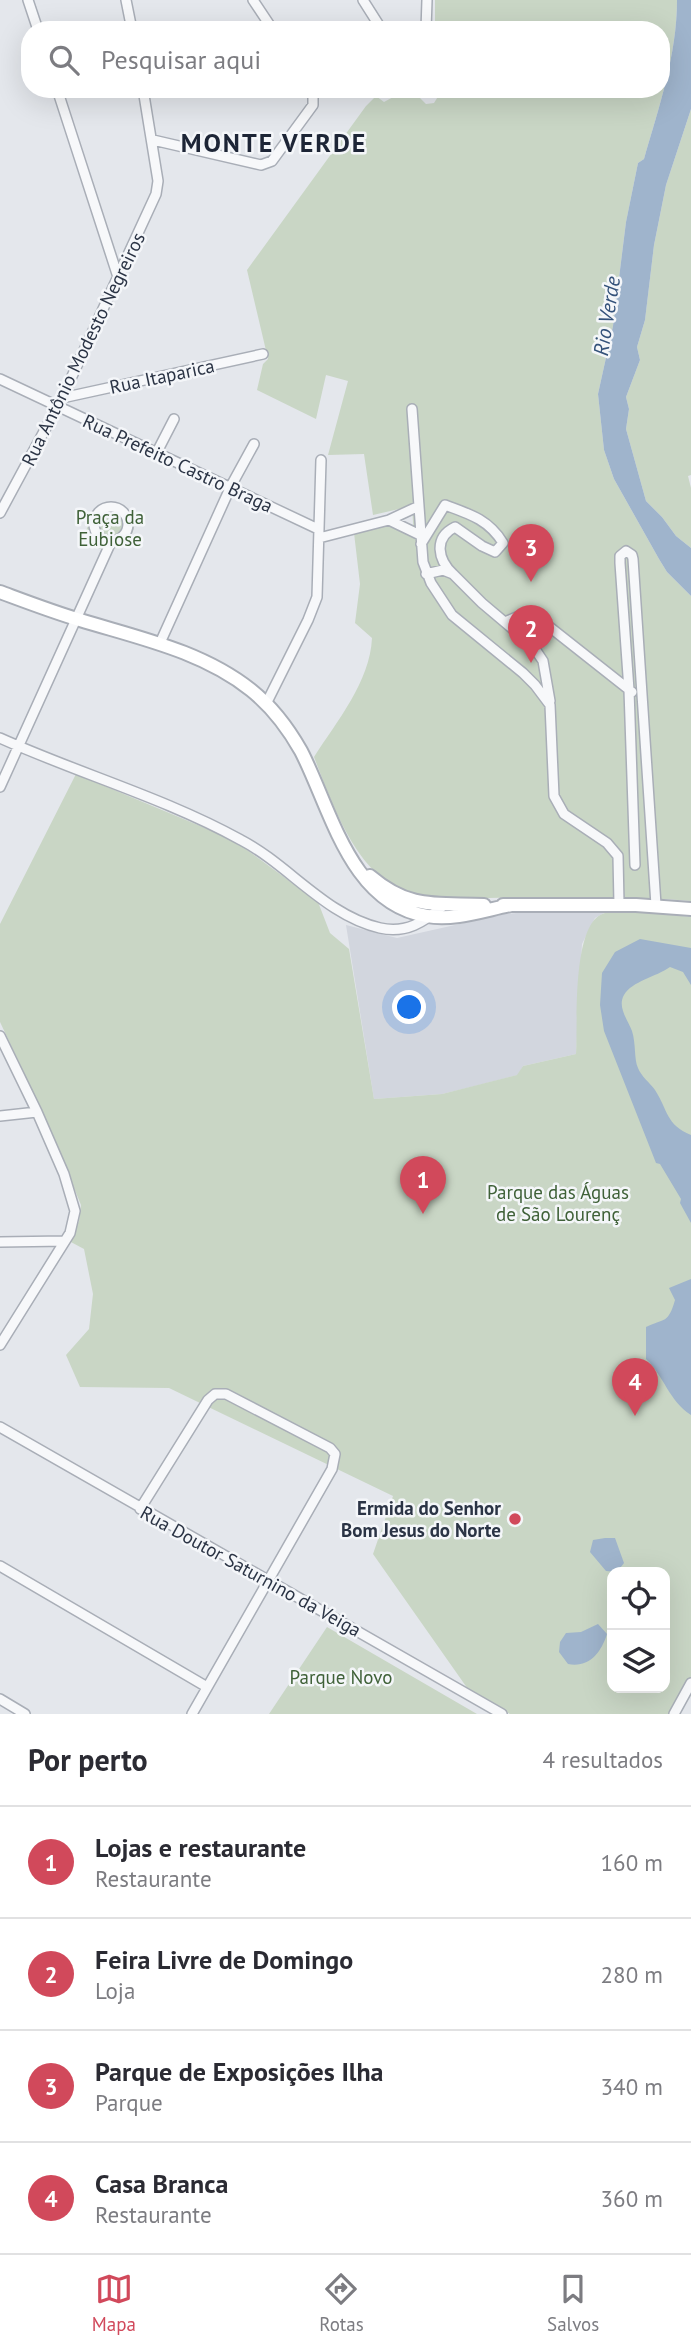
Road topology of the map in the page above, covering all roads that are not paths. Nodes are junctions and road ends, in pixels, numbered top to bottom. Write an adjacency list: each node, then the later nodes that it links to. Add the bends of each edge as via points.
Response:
1 (28, 0): 6 (street)
2 (126, 0): 7 (street)
3 (253, 0): 8 (street)
4 (363, 0): 9 (street)
5 (427, 0): 10 (street)
6 (35, 21)
7 (130, 21)
8 (267, 21)
9 (376, 21)
10 (426, 21)
11 (60, 98): 15 (street)
12 (145, 98): 14 (street)
13 (313, 98): 14 (street, via 268,164)
14 (153, 140): 15 (street, Rua Antônio Modesto Negreiros, via 156,194)
15 (118, 277): 18 (street, Rua Antônio Modesto Negreiros)
16 (263, 354): 18 (street, Rua Itaparica)
17 (0, 379): 18 (street, Rua Prefeito Castro Braga)
18 (59, 402): 22 (street, Rua Prefeito Castro Braga); 26 (street, Rua Antônio Modesto Negreiros)
19 (412, 409): 25 (street)
20 (174, 419): 22 (street)
21 (254, 444): 24 (street)
22 (157, 452): 24 (street, Rua Prefeito Castro Braga)
23 (321, 460): 28 (street)
24 (231, 486): 28 (street, Rua Prefeito Castro Braga); 36 (street)
25 (419, 506): 27 (street); 29 (street)
26 (0, 513)
27 (389, 520): 28 (street); 29 (street)
28 (319, 533): 39 (street, via 314,606)
29 (420, 540): 31 (street); 32 (street, via 445,505 477,516 495,530 503,543 495,552 455,527 446,533 440,543 441,559)
30 (111, 542): 34 (street)
31 (426, 574): 32 (street, via 443,570); 40 (street, via 452,615 529,679)
32 (453, 574): 35 (street)
33 (0, 592): 34 (main road)
34 (77, 619): 36 (main road); 42 (street)
35 (505, 622): 37 (street, via 527,615 537,617); 40 (street, via 543,660)
36 (160, 643): 39 (main road, via 235,678)
37 (629, 690): 38 (street); 38 (street, via 620,563 624,551 633,559); 45 (street)
38 (641, 698): 48 (street)
39 (266, 704): 44 (main road, via 300,750)
40 (550, 705): 47 (street, via 554,796 564,814 607,843 618,856)
41 (0, 738): 42 (street)
42 (19, 747): 43 (street); 51 (street, via 238,838 360,921 402,930)
43 (0, 787)
44 (348, 852): 49 (main road, via 396,893); 51 (main road, via 361,876 378,892)
45 (635, 864)
46 (511, 905): 47 (main road); 49 (main road); 51 (main road)
47 (619, 905): 48 (main road)
48 (656, 905): 50 (main road)
49 (443, 906): 51 (street)
50 (691, 909)
51 (429, 917)
52 (0, 1036): 53 (street)
53 (37, 1112): 54 (street); 55 (street, via 75,1212)
54 (0, 1116)
55 (65, 1241): 56 (street); 57 (street)
56 (0, 1242)
57 (0, 1345)
58 (0, 1427): 59 (street, Rua Doutor Saturnino da Veiga)
59 (140, 1509): 61 (street, Rua Doutor Saturnino da Veiga); 61 (street, via 215,1394 226,1394 330,1448 335,1454 332,1469)
60 (0, 1566): 63 (street)
61 (268, 1581): 63 (street); 67 (street, Rua Doutor Saturnino da Veiga)
62 (691, 1683): 68 (street)
63 (207, 1687): 66 (street)
64 (0, 1699): 65 (street)
65 (25, 1714)
66 (192, 1714)
67 (502, 1714)
68 (674, 1714)

